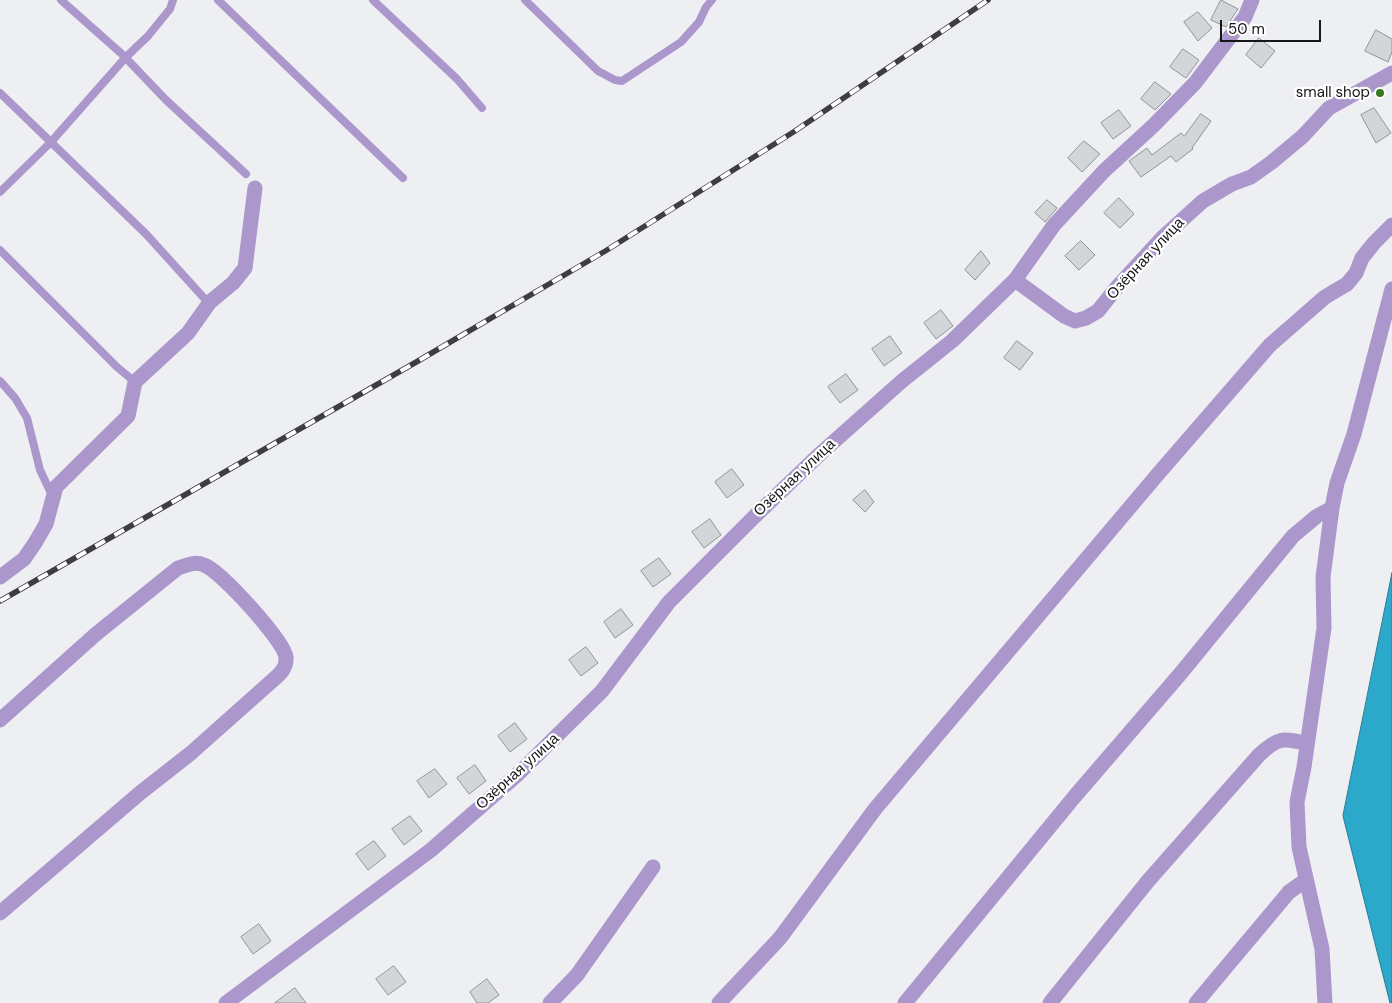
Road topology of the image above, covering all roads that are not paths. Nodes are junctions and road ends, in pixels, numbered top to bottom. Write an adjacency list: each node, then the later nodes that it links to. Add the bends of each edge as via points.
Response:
1 (61, 0): 10 (lane)
2 (174, 0): 10 (lane, via 148,36)
3 (218, 0): 16 (lane)
4 (373, 0): 13 (lane, via 457,79)
5 (525, 0): 9 (lane, via 598,71 622,81 681,42 698,22)
6 (699, 0): 9 (lane)
7 (712, 0): 9 (lane)
8 (1252, 0): 21 (street, via 1245,17 1194,83 1066,212)
9 (706, 6)
10 (126, 57): 14 (lane); 15 (lane, via 166,100)
11 (1392, 73): 21 (street, Озёрная улица, via 1329,108 1303,136 1251,178 1232,184 1203,201 1164,237 1098,311 1086,318 1075,321 1064,316)
12 (0, 93): 14 (lane)
13 (482, 108)
14 (51, 142): 18 (lane); 23 (lane, via 146,234)
15 (246, 174)
16 (402, 178)
17 (255, 188): 25 (street, via 245,268 210,302 188,333)
18 (0, 192)
19 (1392, 225): 36 (street, via 1362,258 1347,284 1325,297 1270,345 1158,474 875,809 780,938)
20 (0, 250): 25 (lane)
21 (1015, 280): 34 (street, Озёрная улица, via 952,341 902,381 755,516 670,602 602,690 518,774 431,850)
22 (1392, 289): 27 (street)
23 (204, 298)
24 (0, 381): 26 (lane, via 27,418 40,470)
25 (135, 382): 26 (street, via 128,416 60,482)
26 (53, 497): 28 (street, via 46,524 35,543 24,559)
27 (1332, 508): 30 (street, via 1323,577 1324,628); 37 (street, via 1293,536)
28 (0, 577)
29 (0, 720): 33 (street, via 96,634 178,568 192,563 204,565 229,583 276,638 286,657 282,672)
30 (1307, 744): 32 (street, via 1296,802 1299,847); 38 (street, via 1282,740 1271,743 1259,755 1148,881)
31 (652, 867): 35 (street, via 577,975)
32 (1306, 880): 39 (street, via 1289,892); 40 (street, via 1322,949)
33 (0, 913)
34 (226, 1003)
35 (550, 1003)
36 (719, 1003)
37 (905, 1003)
38 (1050, 1003)
39 (1196, 1003)
40 (1325, 1003)

